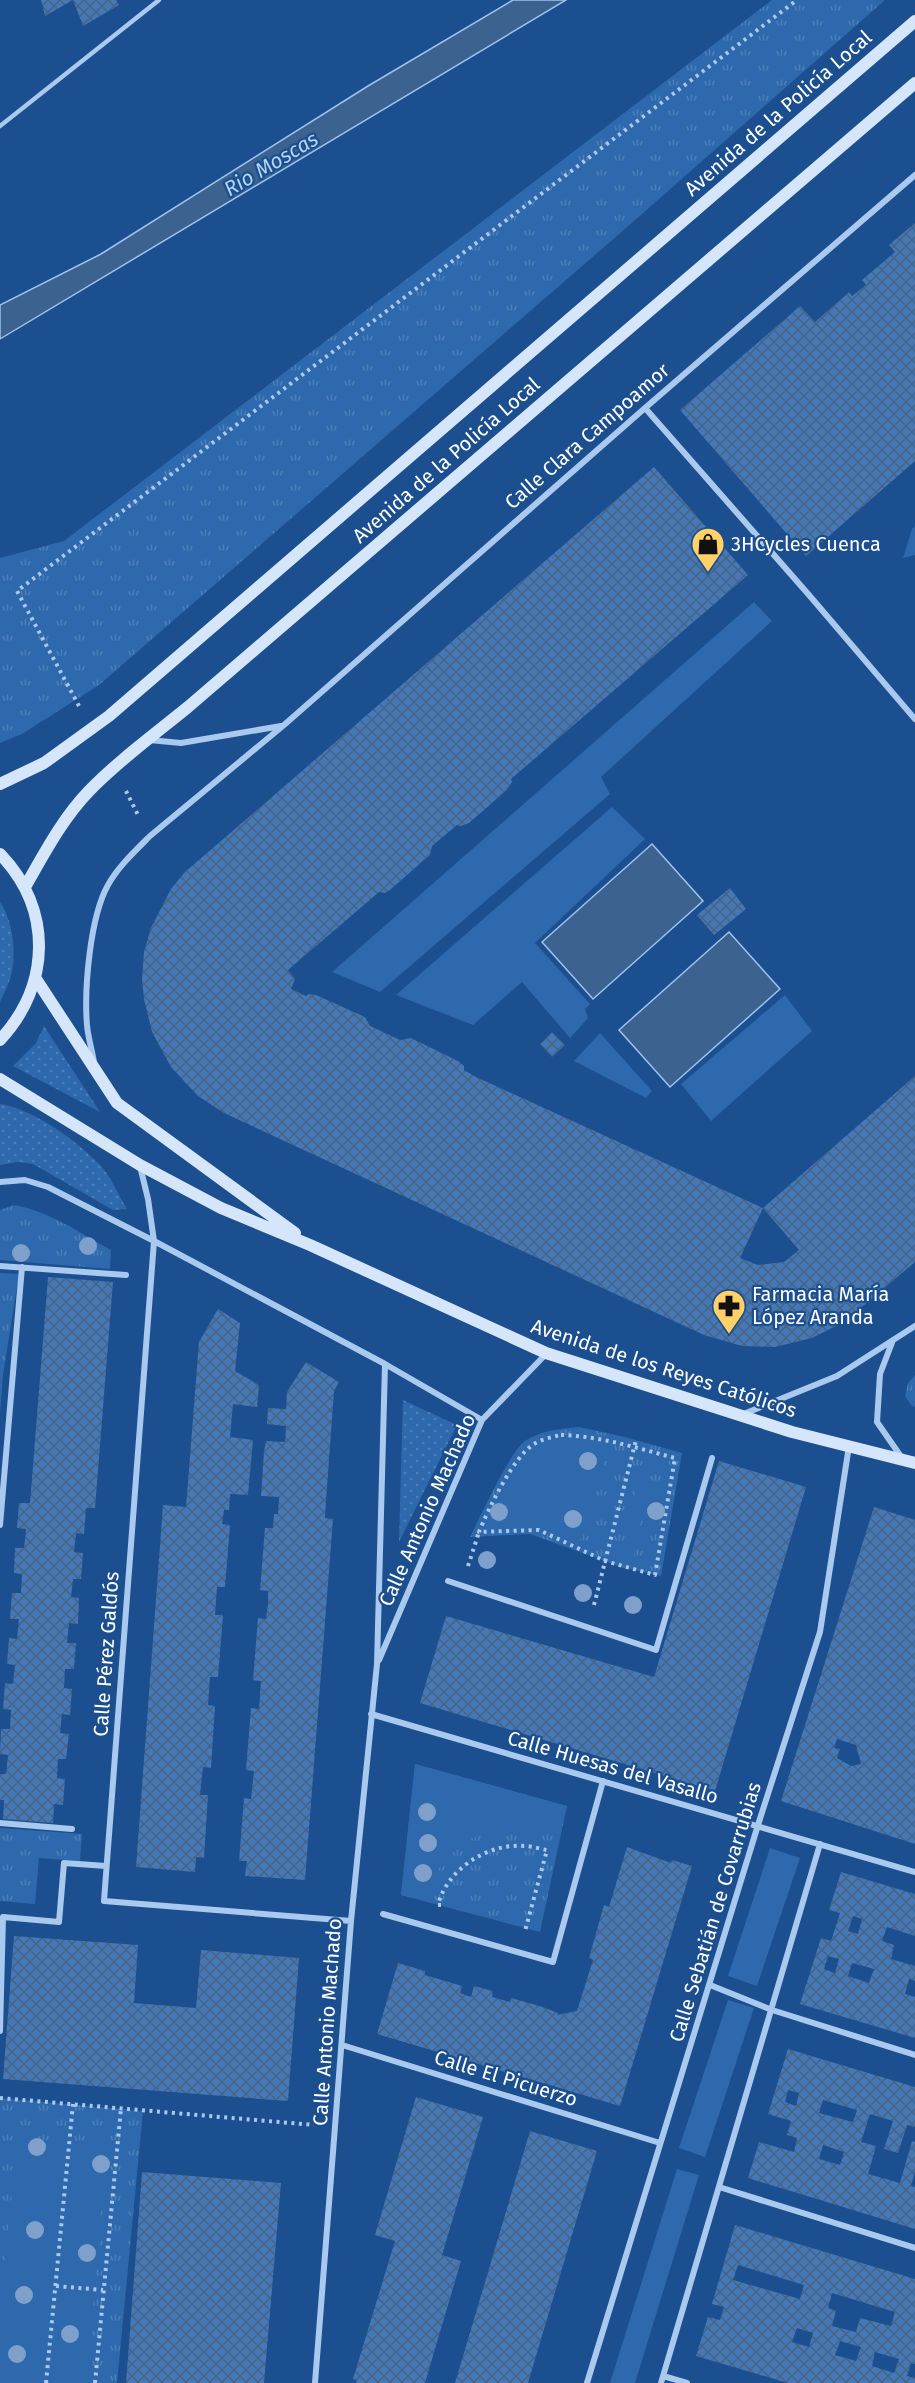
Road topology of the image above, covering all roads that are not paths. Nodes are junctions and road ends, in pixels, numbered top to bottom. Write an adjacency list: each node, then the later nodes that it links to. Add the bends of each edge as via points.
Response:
1 (159, 0): 4 (lane)
2 (915, 21): 10 (main road, Avenida de la Policía Local, via 91,730 44,763)
3 (915, 83): 9 (main road, Avenida de la Policía Local)
4 (0, 126)
5 (915, 175): 6 (street, Calle Clara Campoamor)
6 (645, 408): 7 (street); 8 (street, Calle Clara Campoamor)
7 (915, 719)
8 (284, 725): 9 (street, via 181,743); 15 (street, Calle Clara Campoamor, via 150,836 108,884 94,927 86,992)
9 (149, 740): 12 (main road, Avenida de la Policía Local, via 88,792)
10 (0, 784)
11 (0, 854): 12 (main road)
12 (25, 887): 13 (main road, via 32,902 40,948)
13 (36, 979): 14 (main road, via 22,1012); 15 (main road, Avenida de los Reyes Católicos)
14 (0, 1040)
15 (95, 1071): 20 (main road, Avenida de los Reyes Católicos, via 117,1103)
16 (0, 1079): 17 (main road, Avenida de los Reyes Católicos)
17 (140, 1165): 19 (street, Calle Pérez Galdós); 20 (main road, Avenida de los Reyes Católicos, via 221,1208)
18 (0, 1182): 19 (street, via 25,1180 48,1187)
19 (154, 1240): 27 (street); 42 (street, Calle Pérez Galdós)
20 (310, 1245): 26 (main road, Avenida de los Reyes Católicos)
21 (0, 1266): 22 (street)
22 (22, 1267): 23 (street); 33 (street)
23 (126, 1275)
24 (915, 1326): 25 (street)
25 (893, 1340): 28 (street, via 837,1376); 32 (street, via 880,1374 877,1422)
26 (546, 1353): 28 (main road, Avenida de los Reyes Católicos); 29 (street, Calle Antonio Machado)
27 (385, 1364): 29 (street); 35 (street, Calle Antonio Machado)
28 (740, 1415): 30 (main road, Avenida de los Reyes Católicos)
29 (482, 1420): 35 (street, Calle Antonio Machado)
30 (849, 1446): 32 (main road, Avenida de los Reyes Católicos); 39 (street, Calle Sebatián de Covarrubias, via 820,1632)
31 (712, 1458): 34 (street, via 656,1650)
32 (909, 1461)
33 (0, 1525)
34 (448, 1581)
35 (377, 1664): 36 (street, Calle Antonio Machado)
36 (371, 1714): 37 (street, Calle Huesas del Vasallo); 46 (street, Calle Antonio Machado)
37 (603, 1781): 39 (street, Calle Huesas del Vasallo); 44 (street, via 553,1962)
38 (0, 1823): 40 (street)
39 (758, 1825): 41 (street, Calle Huesas del Vasallo); 47 (street, Calle Sebatián de Covarrubias)
40 (72, 1829)
41 (820, 1844): 43 (street, Calle Huesas del Vasallo); 48 (street)
42 (106, 1866): 45 (street, via 64,1863 59,1922); 46 (street, Calle Pérez Galdós, via 104,1901)
43 (915, 1872)
44 (383, 1914)
45 (1, 1917): 49 (street)
46 (351, 1921): 50 (street, Calle Antonio Machado)
47 (710, 1985): 48 (street); 52 (street, Calle Sebatián de Covarrubias)
48 (772, 2010): 51 (street); 53 (street)
49 (0, 2031)
50 (342, 2045): 52 (street, Calle El Picuerzo); 56 (street, Calle Antonio Machado)
51 (915, 2055)
52 (660, 2143): 57 (street, Calle Sebatián de Covarrubias)
53 (719, 2187): 54 (street); 55 (street)
54 (915, 2248)
55 (662, 2380): 58 (street)
56 (315, 2383)
57 (587, 2383)
58 (687, 2383)

